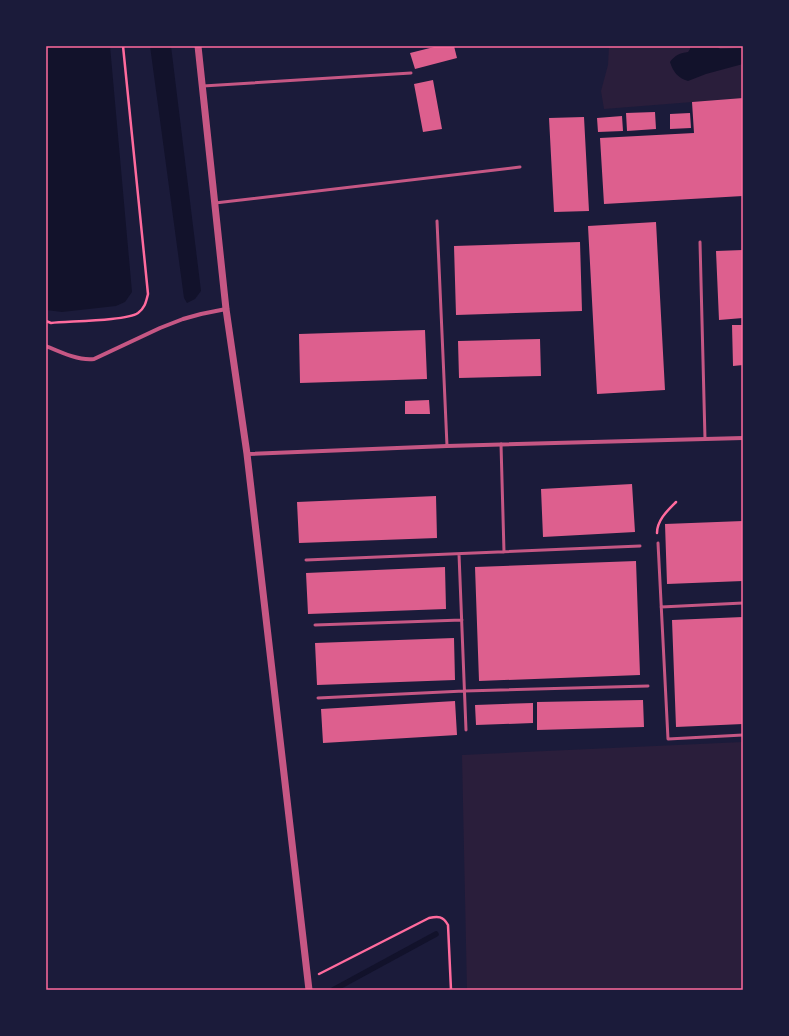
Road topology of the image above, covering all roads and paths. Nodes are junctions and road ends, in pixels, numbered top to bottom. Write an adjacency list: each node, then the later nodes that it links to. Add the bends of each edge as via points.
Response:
1 (123, 46): 10 (path, via 148,294 145,306 138,314 121,318)
2 (198, 46): 4 (street)
3 (411, 73): 4 (lane)
4 (203, 86): 6 (street)
5 (520, 167): 6 (lane)
6 (215, 203): 9 (street)
7 (437, 221): 15 (lane)
8 (700, 242): 13 (lane)
9 (226, 309): 11 (street, via 183,319 94,359 79,358); 16 (street)
10 (46, 321)
11 (46, 346)
12 (743, 438): 13 (street)
13 (705, 439): 14 (street)
14 (501, 444): 15 (street); 20 (lane)
15 (447, 446): 16 (street)
16 (247, 454): 32 (street)
17 (676, 502): 18 (path, via 663,515 657,528)
18 (658, 544): 24 (lane)
19 (640, 546): 20 (lane)
20 (504, 552): 21 (lane)
21 (459, 554): 22 (lane); 25 (lane)
22 (306, 560)
23 (743, 603): 24 (lane)
24 (661, 607): 31 (lane, via 668,739)
25 (462, 620): 26 (lane); 28 (lane)
26 (314, 625)
27 (648, 686): 28 (lane)
28 (464, 691): 29 (lane); 30 (lane)
29 (318, 698)
30 (466, 730)
31 (743, 735)
32 (308, 980): 33 (street); 34 (path, via 429,918 438,916 448,925)
33 (309, 990)
34 (451, 990)

